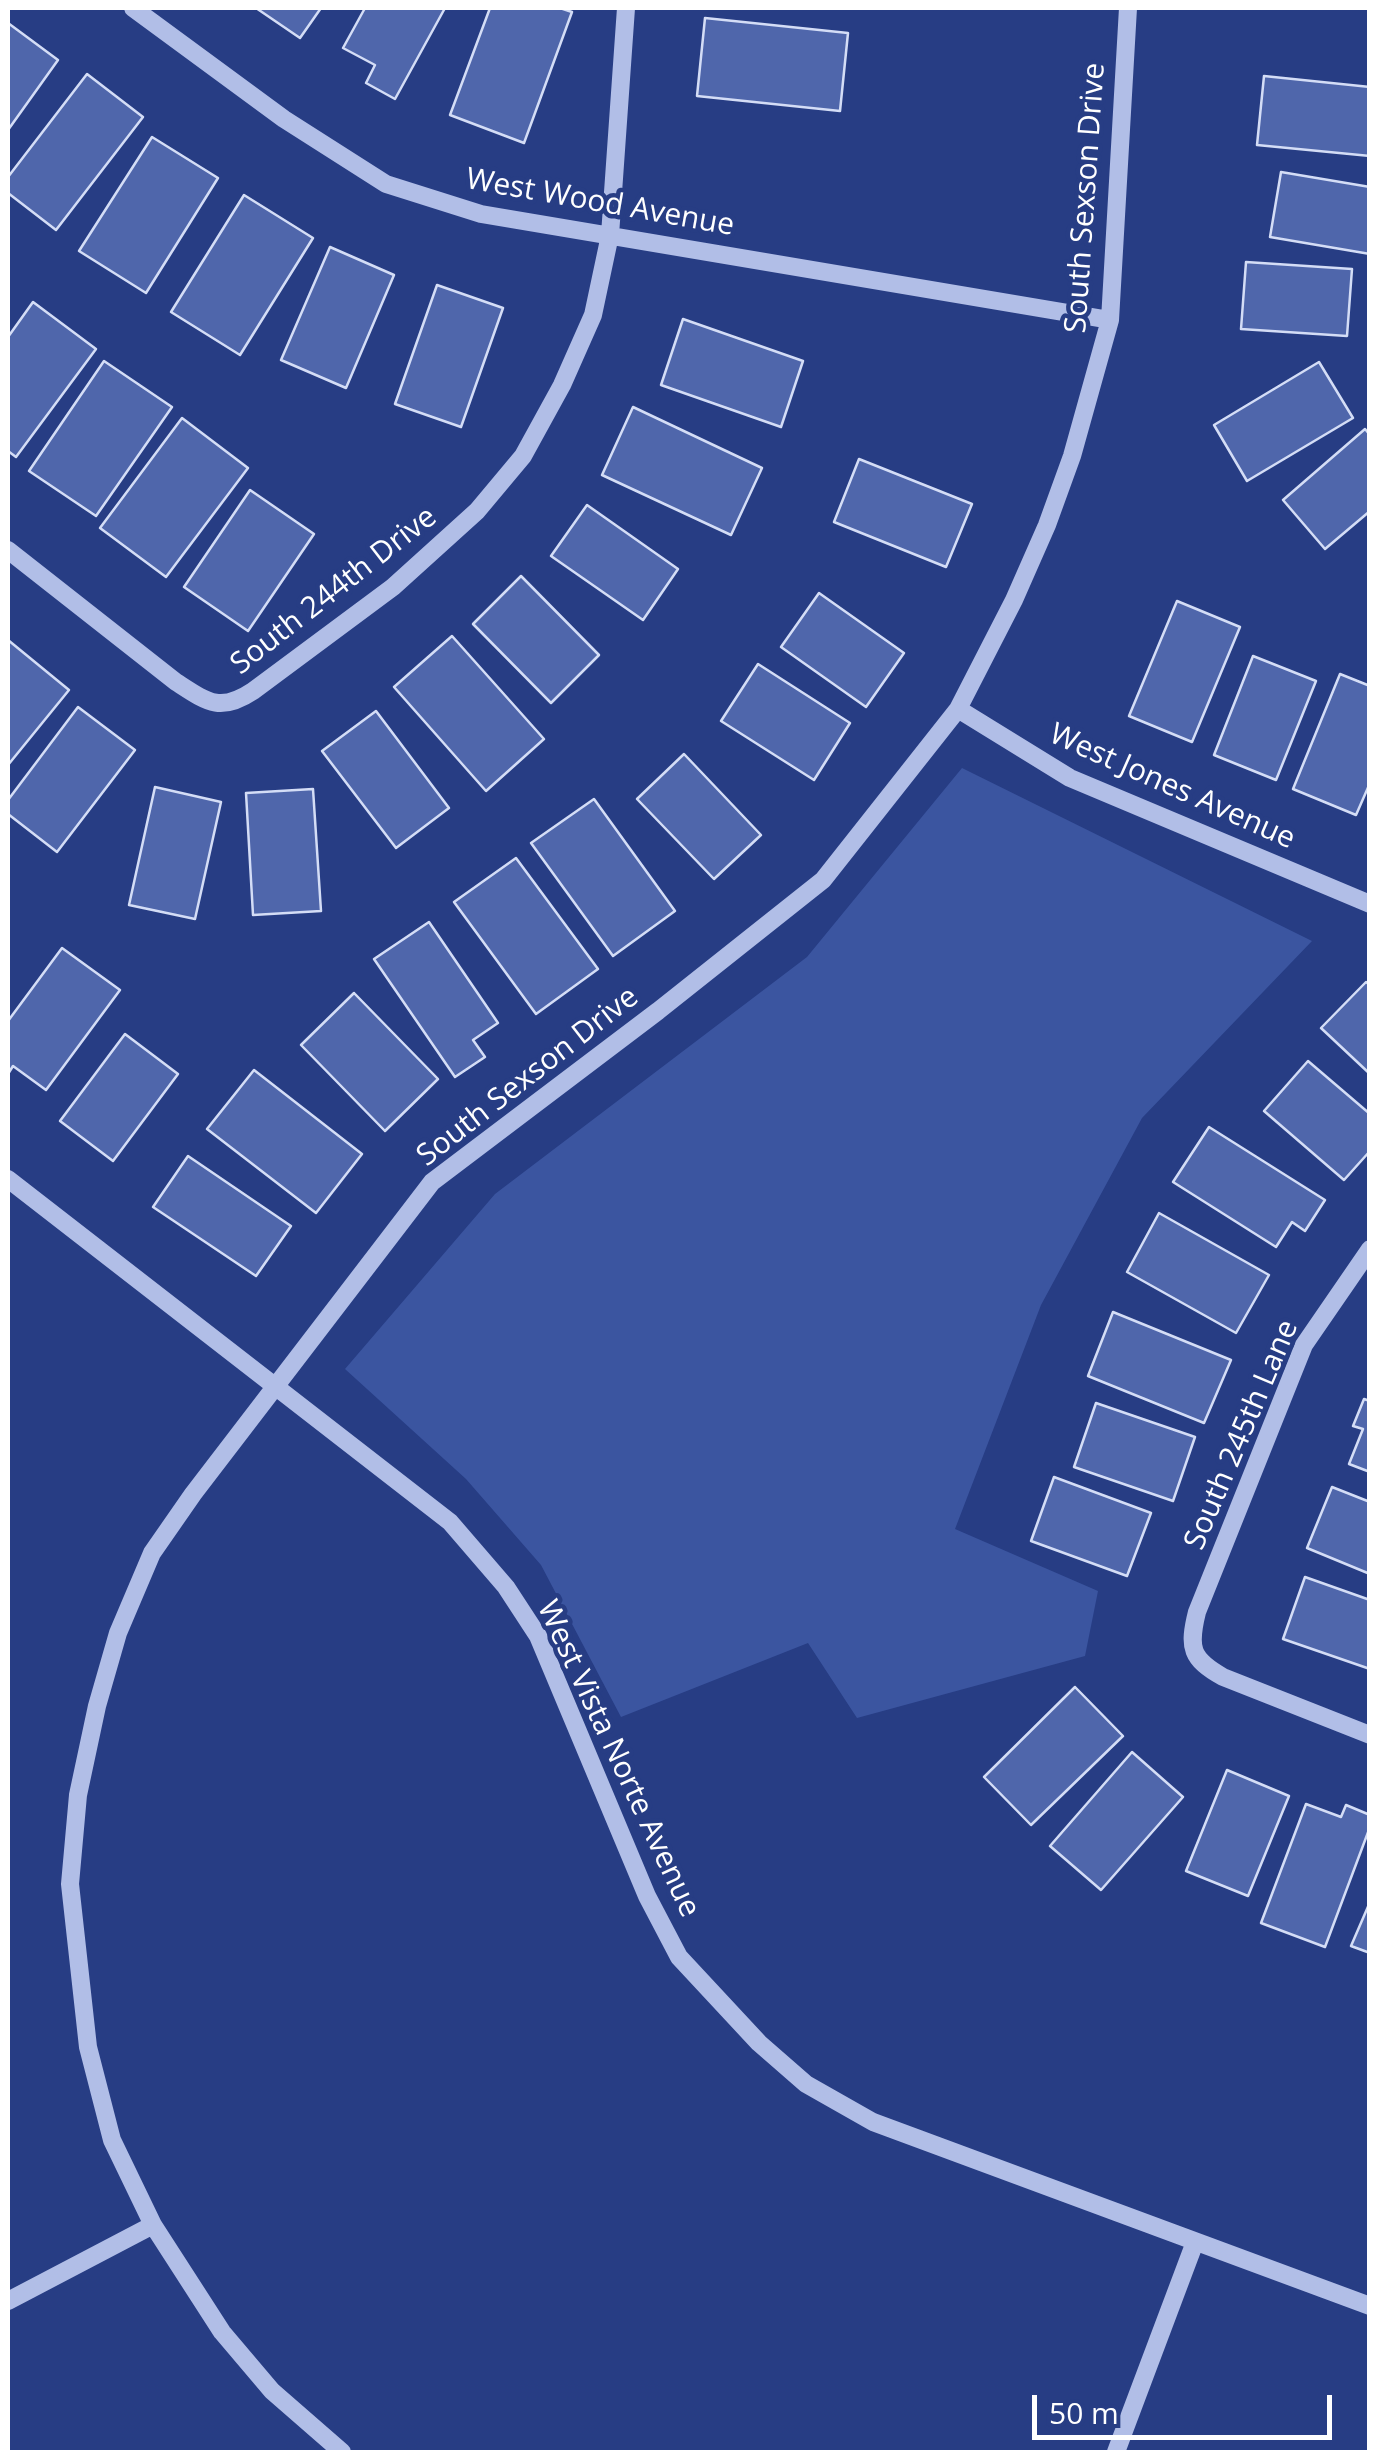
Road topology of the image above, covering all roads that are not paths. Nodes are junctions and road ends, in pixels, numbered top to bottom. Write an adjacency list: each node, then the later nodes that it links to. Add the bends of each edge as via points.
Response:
1 (133, 8): 4 (street, West Wood Avenue, via 386,184 481,214)
2 (626, 8): 4 (street, South 244th Drive)
3 (1128, 8): 5 (street, South Sexson Drive)
4 (610, 235): 5 (street, West Wood Avenue); 6 (street, South 244th Drive, via 593,314 523,456 478,511 394,587 238,701 220,705 176,682)
5 (1110, 320): 7 (street, South Sexson Drive, via 1046,525)
6 (8, 550)
7 (958, 709): 8 (street, West Jones Avenue, via 1070,778); 11 (street, South Sexson Drive, via 823,880 432,1182)
8 (1370, 904)
9 (8, 1179): 11 (street, West Vista Norte Avenue)
10 (1370, 1250): 12 (street, South 245th Lane, via 1304,1346 1192,1632 1194,1654 1223,1677)
11 (274, 1386): 13 (street, South Sexson Drive, via 152,1553 118,1633 78,1795 70,1884 88,2047 112,2140); 14 (street, West Vista Norte Avenue, via 450,1522 506,1587 538,1636 679,1957 759,2042 806,2084 873,2122)
12 (1370, 1734)
13 (154, 2225): 15 (street); 17 (street, South Sexson Drive, via 222,2332 272,2391)
14 (1195, 2242): 16 (street, West Vista Norte Avenue); 18 (street)
15 (8, 2300)
16 (1370, 2306)
17 (342, 2452)
18 (1116, 2452)

